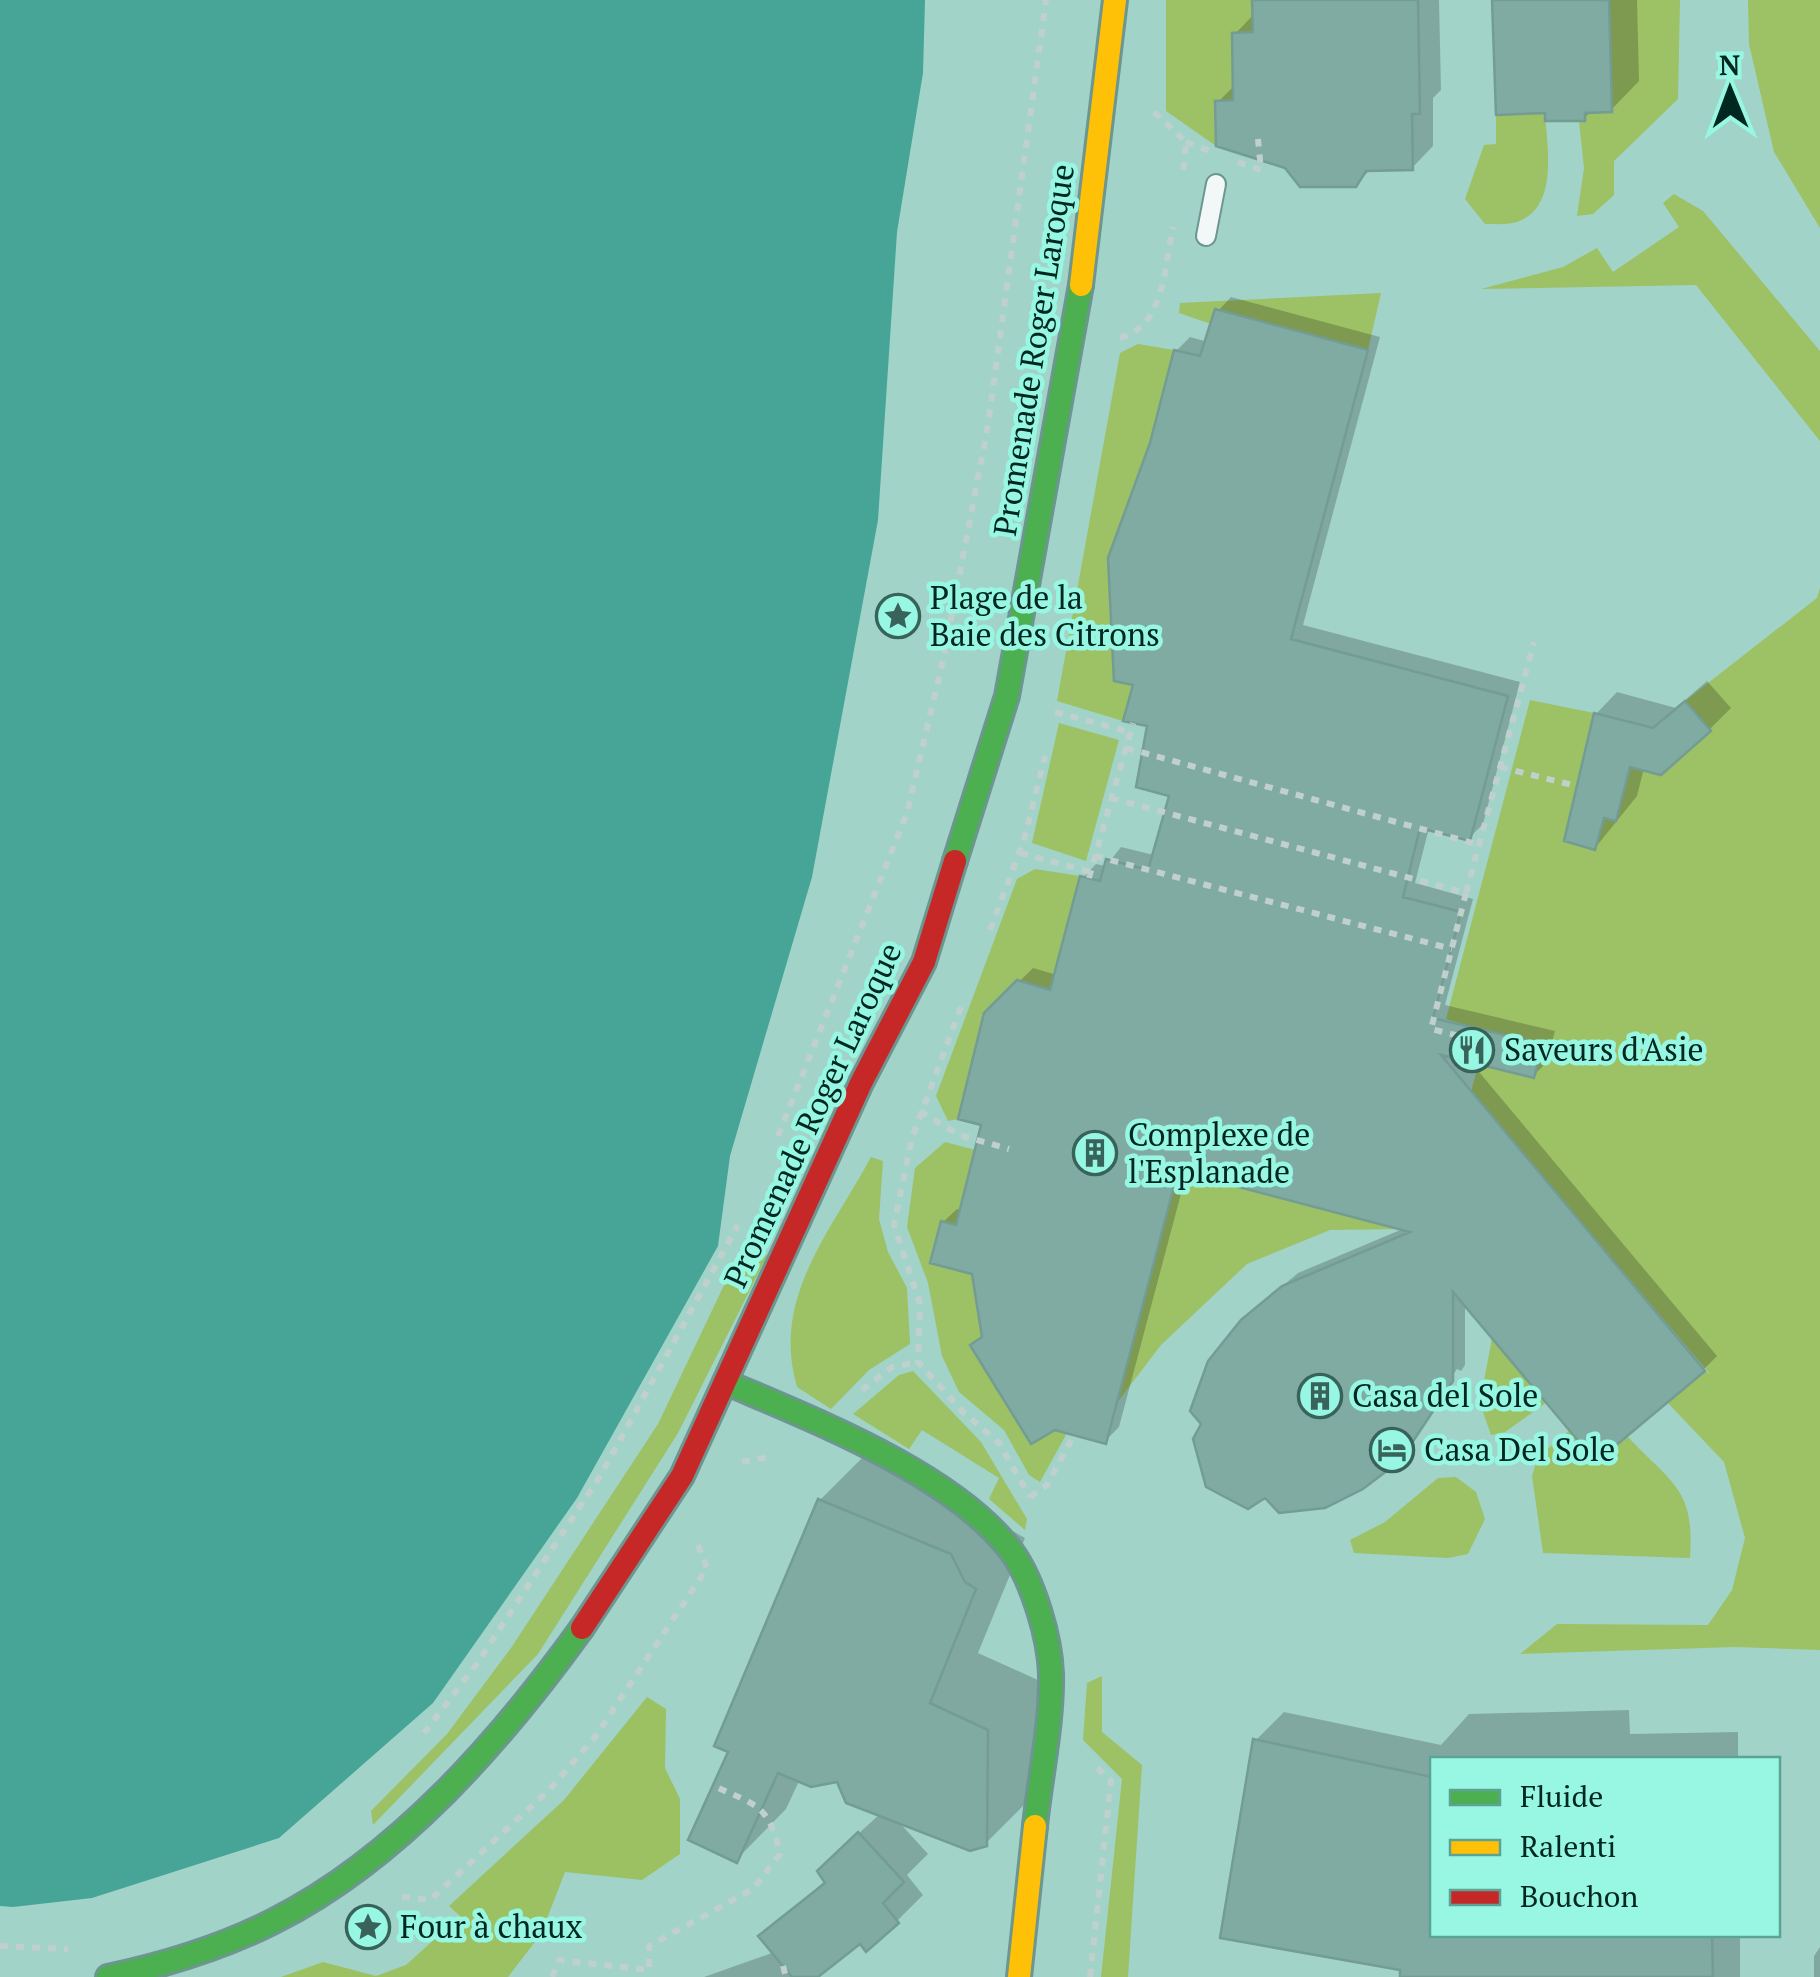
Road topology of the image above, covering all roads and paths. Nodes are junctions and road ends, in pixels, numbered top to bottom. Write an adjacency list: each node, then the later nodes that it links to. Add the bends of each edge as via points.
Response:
1 (1046, 0): 17 (path, via 988,425 908,813)
2 (1115, 0): 21 (main road, Promenade Roger Laroque, via 1079,301 1007,696 924,962)
3 (1216, 184): 4 (lane)
4 (1206, 236)
5 (1534, 642): 8 (path)
6 (1055, 712): 7 (path, via 1131,727)
7 (1126, 748): 10 (path); 11 (path)
8 (1500, 767): 9 (path); 11 (path)
9 (1576, 786)
10 (1111, 798): 13 (path); 14 (path)
11 (1480, 845): 14 (path)
12 (1020, 853): 13 (path, via 1090,875)
13 (1095, 856): 15 (path)
14 (1466, 893): 15 (path)
15 (1452, 949): 16 (path, via 1430,1028)
16 (1484, 1042)
17 (773, 1148)
18 (1008, 1149): 20 (path, via 959,1135 920,1111 894,1225 920,1304)
19 (742, 1218): 29 (path, via 602,1473)
20 (918, 1362): 22 (path, via 892,1367); 26 (path, via 999,1443)
21 (726, 1382): 35 (main road, via 832,1428 951,1494 1012,1552 1036,1606 1050,1673); 36 (main road, Promenade Roger Laroque, via 682,1476 623,1571 534,1695 431,1803 353,1872 274,1921)
22 (852, 1400)
23 (1074, 1435): 26 (path, via 1047,1485)
24 (773, 1456): 25 (path, via 744,1460)
25 (731, 1471)
26 (1030, 1497): 27 (path)
27 (1033, 1508)
28 (697, 1541): 31 (path, via 707,1568 594,1737 549,1790 430,1900)
29 (418, 1741)
30 (714, 1786): 37 (path, via 762,1808 773,1823 780,1854 753,1890 649,1946 649,1970 559,1960)
31 (390, 1895)
32 (0, 1946): 33 (path)
33 (80, 1946)
34 (783, 1966): 38 (path)
35 (1013, 1975)
36 (108, 1977)
37 (552, 1977)
38 (786, 1977)

